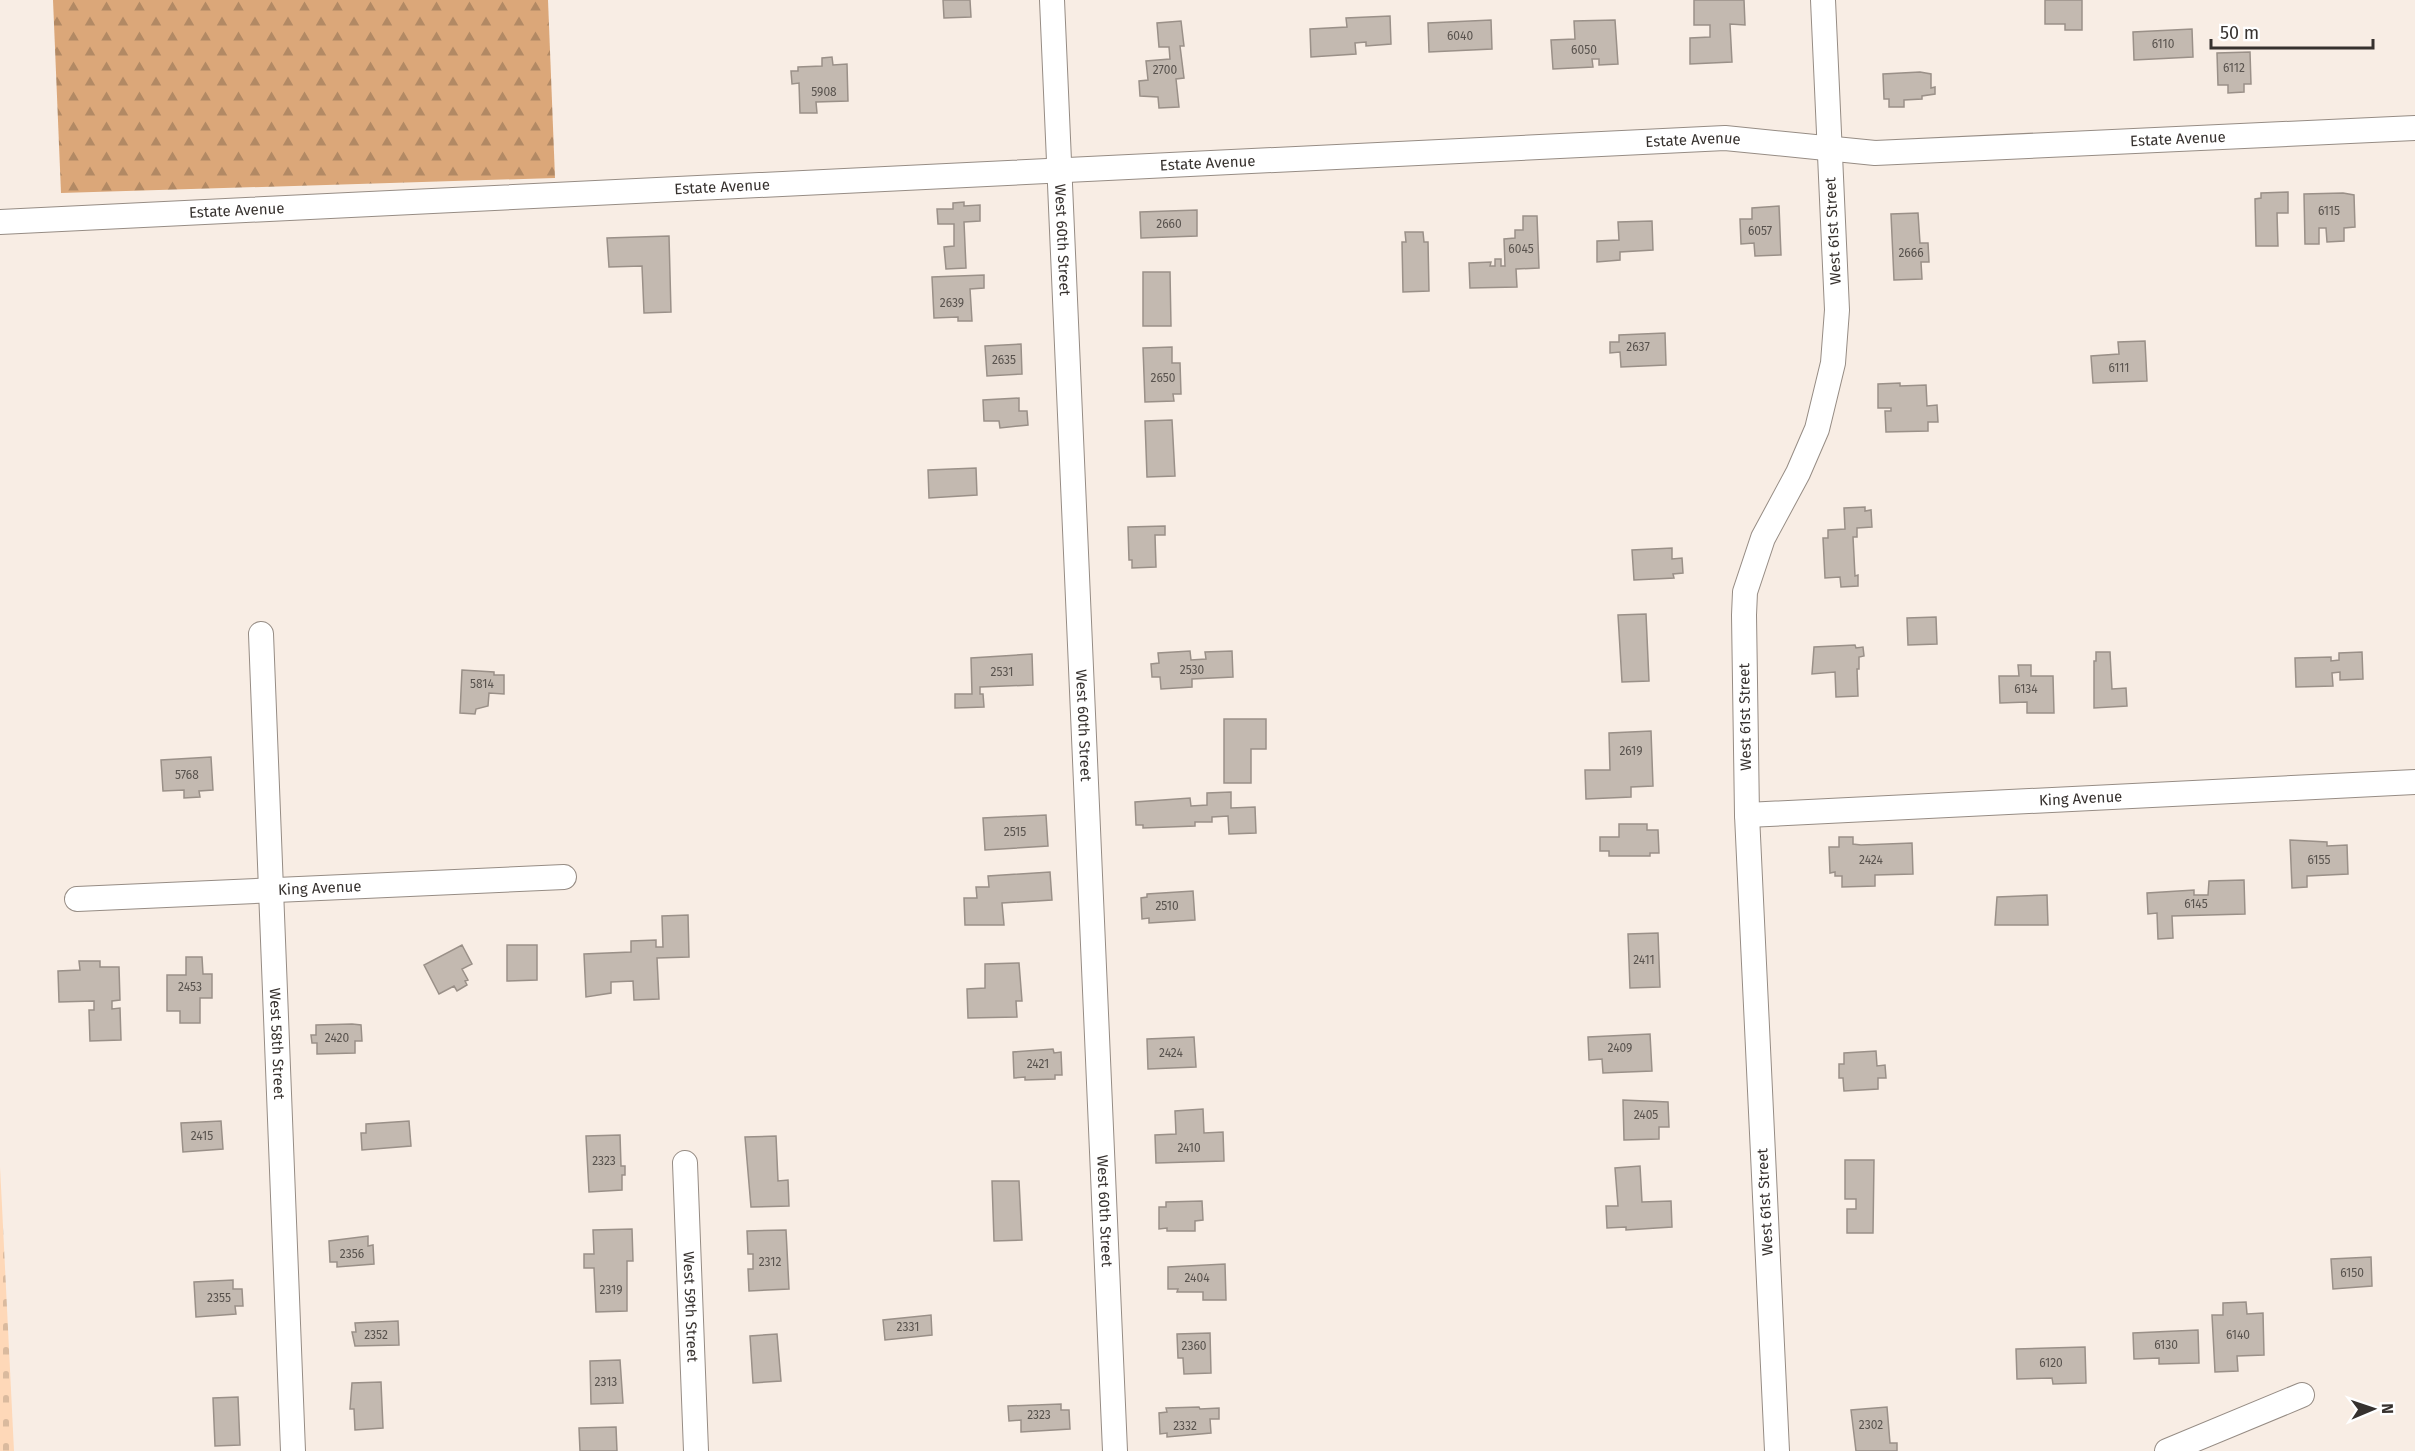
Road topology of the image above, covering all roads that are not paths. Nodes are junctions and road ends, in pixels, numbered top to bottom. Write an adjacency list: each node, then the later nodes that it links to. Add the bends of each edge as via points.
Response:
1 (1052, 0): 5 (street, West 60th Street)
2 (1823, 0): 4 (street, West 61st Street)
3 (2415, 128): 4 (street, Estate Avenue, via 1875,153)
4 (1829, 149): 5 (street, Estate Avenue, via 1725,138); 9 (street, West 61st Street, via 1836,310 1834,354 1817,429 1769,524 1745,592)
5 (1059, 168): 6 (street, Estate Avenue); 17 (street, West 60th Street)
6 (0, 222)
7 (261, 634): 11 (street, West 58th Street)
8 (2415, 782): 9 (street, King Avenue)
9 (1747, 814): 18 (street, West 61st Street)
10 (564, 877): 11 (street, King Avenue)
11 (269, 890): 12 (street, King Avenue); 15 (street, West 58th Street)
12 (76, 900)
13 (685, 1163): 16 (street, West 59th Street)
14 (2302, 1395): 19 (street)
15 (293, 1451)
16 (696, 1451)
17 (1115, 1451)
18 (1777, 1451)
19 (2167, 1451)

